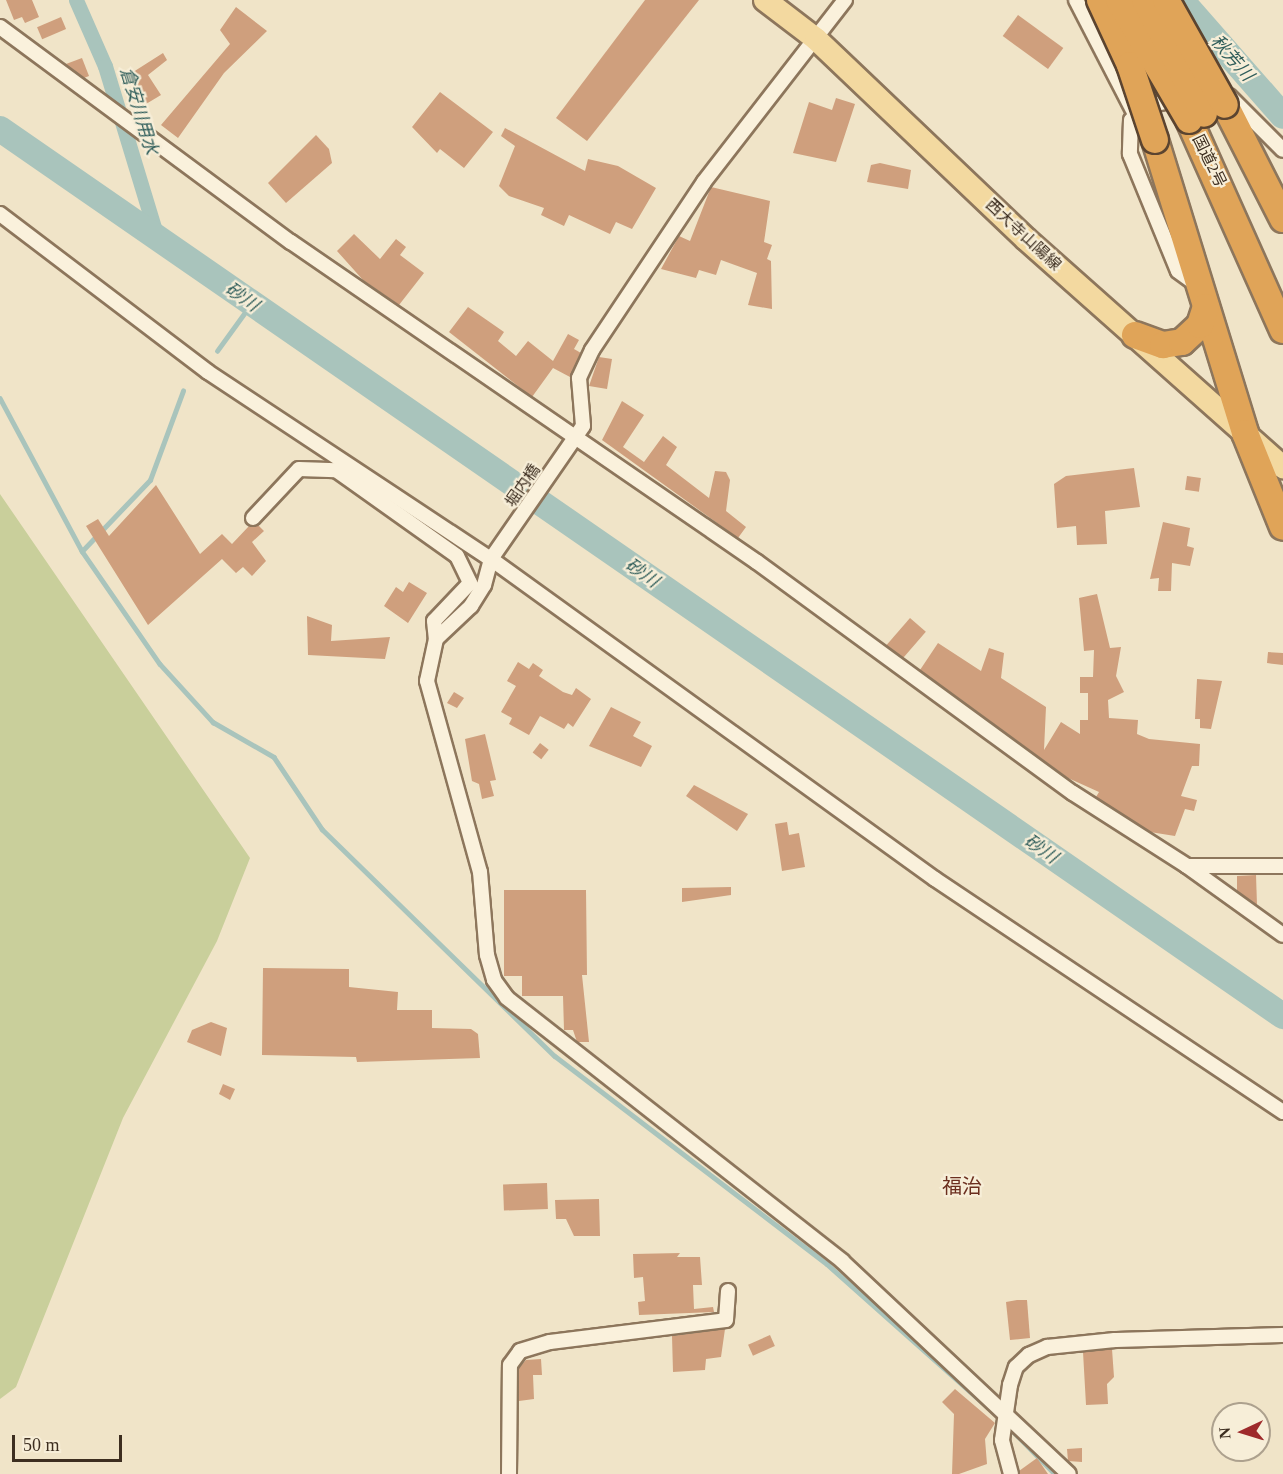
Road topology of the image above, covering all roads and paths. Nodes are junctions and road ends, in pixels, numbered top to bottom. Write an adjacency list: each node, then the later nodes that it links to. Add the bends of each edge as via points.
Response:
1 (765, 0): 9 (main road, 西大寺山陽線)
2 (845, 0): 9 (street)
3 (1076, 0): 11 (street)
4 (1100, 0): 15 (highway, bridge, via 1130,65)
5 (1119, 0): 10 (highway, 国道2号, bridge)
6 (1145, 0): 10 (highway, 国道2号, bridge)
7 (1166, 0): 10 (highway, 国道2号, bridge)
8 (0, 27): 20 (street)
9 (816, 39): 18 (main road, 西大寺山陽線); 20 (street, via 704,182 592,350 579,378 583,426)
10 (1206, 113): 14 (highway); 16 (highway, 国道2号); 17 (highway, 国道2号)
11 (1136, 116): 12 (street, via 1149,105 1218,91); 15 (street, via 1131,120 1130,154 1178,271)
12 (1283, 150)
13 (0, 214): 24 (street, via 208,372)
14 (1283, 219)
15 (1203, 297): 18 (highway, via 1200,326 1182,342 1163,345); 19 (highway)
16 (1283, 301)
17 (1283, 330)
18 (1135, 335): 19 (main road, 西大寺山陽線)
19 (1245, 433): 21 (main road, 西大寺山陽線); 23 (highway)
20 (575, 442): 24 (street, 堀内橋); 26 (street, via 757,562 1073,793)
21 (1283, 467)
22 (253, 518): 25 (street, via 299,469 336,470 458,555 470,583 434,621)
23 (1283, 527)
24 (495, 554): 25 (street, 堀内橋, via 484,585 471,606); 29 (street, via 934,879)
25 (436, 639): 32 (street, via 427,681 480,872 487,955 494,980 507,998 842,1261)
26 (1187, 866): 27 (street); 28 (street)
27 (1283, 866)
28 (1283, 934)
29 (1283, 1112)
30 (728, 1291): 33 (street, via 726,1320 550,1342 520,1351 510,1365)
31 (1283, 1335): 32 (street, via 1047,1347 1016,1367)
32 (1008, 1421): 34 (street, via 1002,1446); 35 (street)
33 (509, 1474)
34 (1011, 1474)
35 (1069, 1474)

